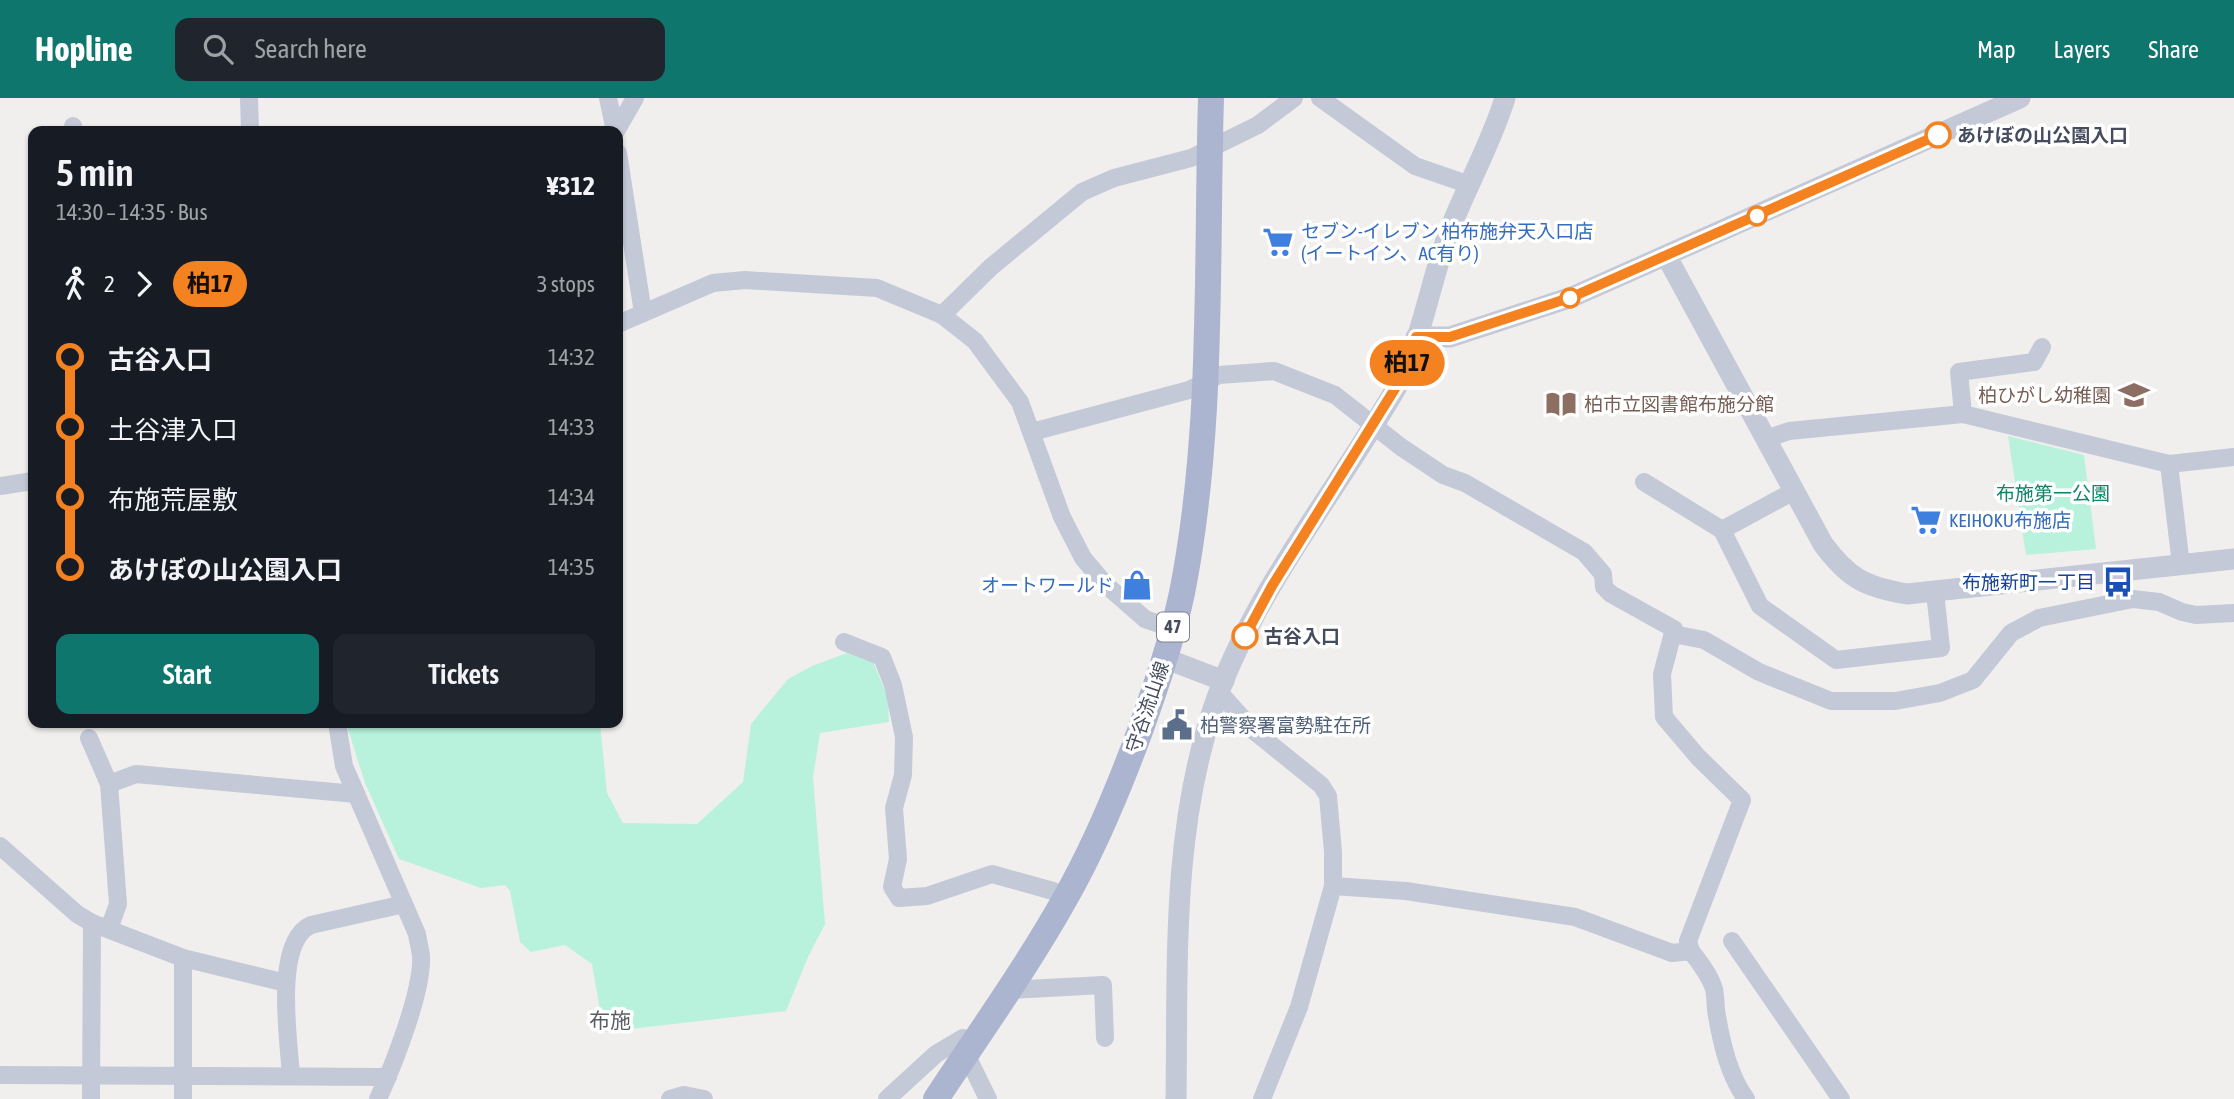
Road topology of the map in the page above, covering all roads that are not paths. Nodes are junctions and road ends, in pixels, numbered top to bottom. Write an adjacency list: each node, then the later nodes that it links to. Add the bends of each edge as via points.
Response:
1 (249, 98): 9 (street)
2 (608, 98): 10 (street)
3 (635, 98): 11 (street)
4 (1211, 98): 12 (main road, 守谷流山線 / 47)
5 (1294, 98): 12 (street, via 1258,125)
6 (1320, 98): 14 (street, via 1416,166)
7 (1505, 98): 14 (street)
8 (2020, 98): 15 (street)
9 (250, 126)
10 (614, 126)
11 (618, 126)
12 (1210, 149): 17 (street, via 1082,192 991,267); 21 (main road, 守谷流山線 / 47)
13 (623, 185): 16 (street)
14 (1470, 185): 19 (street, via 1449,233)
15 (1667, 257): 19 (street, via 1533,312 1450,337); 25 (street)
16 (643, 313): 17 (street, via 713,283 745,280 877,288); 18 (street)
17 (942, 315): 24 (street, via 975,341 1020,402)
18 (623, 322)
19 (1416, 337): 23 (street, via 1396,387)
20 (2042, 347): 22 (street, via 2034,362 1959,372)
21 (1204, 382): 23 (street, via 1219,375 1274,371 1335,395); 24 (street); 37 (main road, 守谷流山線 / 47, via 1190,546)
22 (1963, 414): 25 (street, via 1789,431); 27 (street)
23 (1373, 426): 38 (street, via 1443,475 1465,483 1584,552 1603,574 1604,587 1611,594 1674,629); 41 (street, via 1272,586)
24 (1032, 432): 37 (street, via 1062,517 1083,558 1145,619)
25 (1766, 439): 31 (street)
26 (2234, 457): 27 (street)
27 (2169, 464): 34 (street)
28 (28, 482): 30 (street)
29 (1644, 482): 32 (street)
30 (0, 486)
31 (1794, 491): 32 (street); 35 (street, via 1839,566 1883,590)
32 (1722, 530): 35 (street, via 1760,606 1836,660 1941,648)
33 (2234, 559): 34 (street)
34 (2180, 565): 35 (street)
35 (1935, 592)
36 (2234, 613): 38 (street, via 2196,615 2133,599 2039,618 2011,633 1973,680 1940,693 1895,701 1831,701 1759,672 1704,640)
37 (1173, 629): 40 (main road, 守谷流山線 / 47)
38 (1673, 634): 53 (street, via 1662,674 1664,717 1742,800 1688,941)
39 (844, 642): 48 (street, via 882,657 893,685 904,737 903,775 894,808 898,859 892,887 899,898 927,896 992,874)
40 (1164, 658): 41 (street); 48 (main road, 守谷流山線 / 47, via 1125,770)
41 (1221, 686): 47 (street, via 1254,731 1321,785 1328,796); 72 (street, via 1190,793 1181,873)
42 (338, 728): 45 (street, via 344,766)
43 (89, 738): 44 (street)
44 (109, 785): 45 (street, via 136,774); 51 (street, via 118,904)
45 (356, 794): 49 (street)
46 (0, 846): 50 (street)
47 (1333, 886): 53 (street, via 1406,891 1575,917 1672,953); 73 (street, via 1299,1007)
48 (1066, 898): 56 (main road, 守谷流山線 / 47)
49 (404, 904): 55 (street, via 303,928 291,950); 63 (street, via 421,957 418,987)
50 (92, 923): 51 (street); 60 (street)
51 (109, 929): 54 (street)
52 (1732, 941): 75 (street)
53 (1691, 951): 74 (street, via 1714,987 1726,1059)
54 (183, 958): 55 (street); 61 (street)
55 (286, 983): 62 (street)
56 (1009, 990): 57 (street, via 1103,985); 58 (main road, 守谷流山線 / 47)
57 (1105, 1038)
58 (969, 1049): 69 (street, via 963,1038 936,1054); 70 (main road, 守谷流山線 / 47); 71 (street)
59 (0, 1075): 60 (street)
60 (92, 1075): 61 (street); 64 (street)
61 (183, 1076): 62 (street); 65 (street)
62 (291, 1076): 63 (street)
63 (388, 1077): 66 (street)
64 (91, 1099)
65 (183, 1099)
66 (378, 1099)
67 (670, 1099): 68 (street, via 684,1095)
68 (704, 1099)
69 (887, 1099)
70 (936, 1099)
71 (988, 1099)
72 (1176, 1099)
73 (1262, 1099)
74 (1746, 1099)
75 (1841, 1099)

